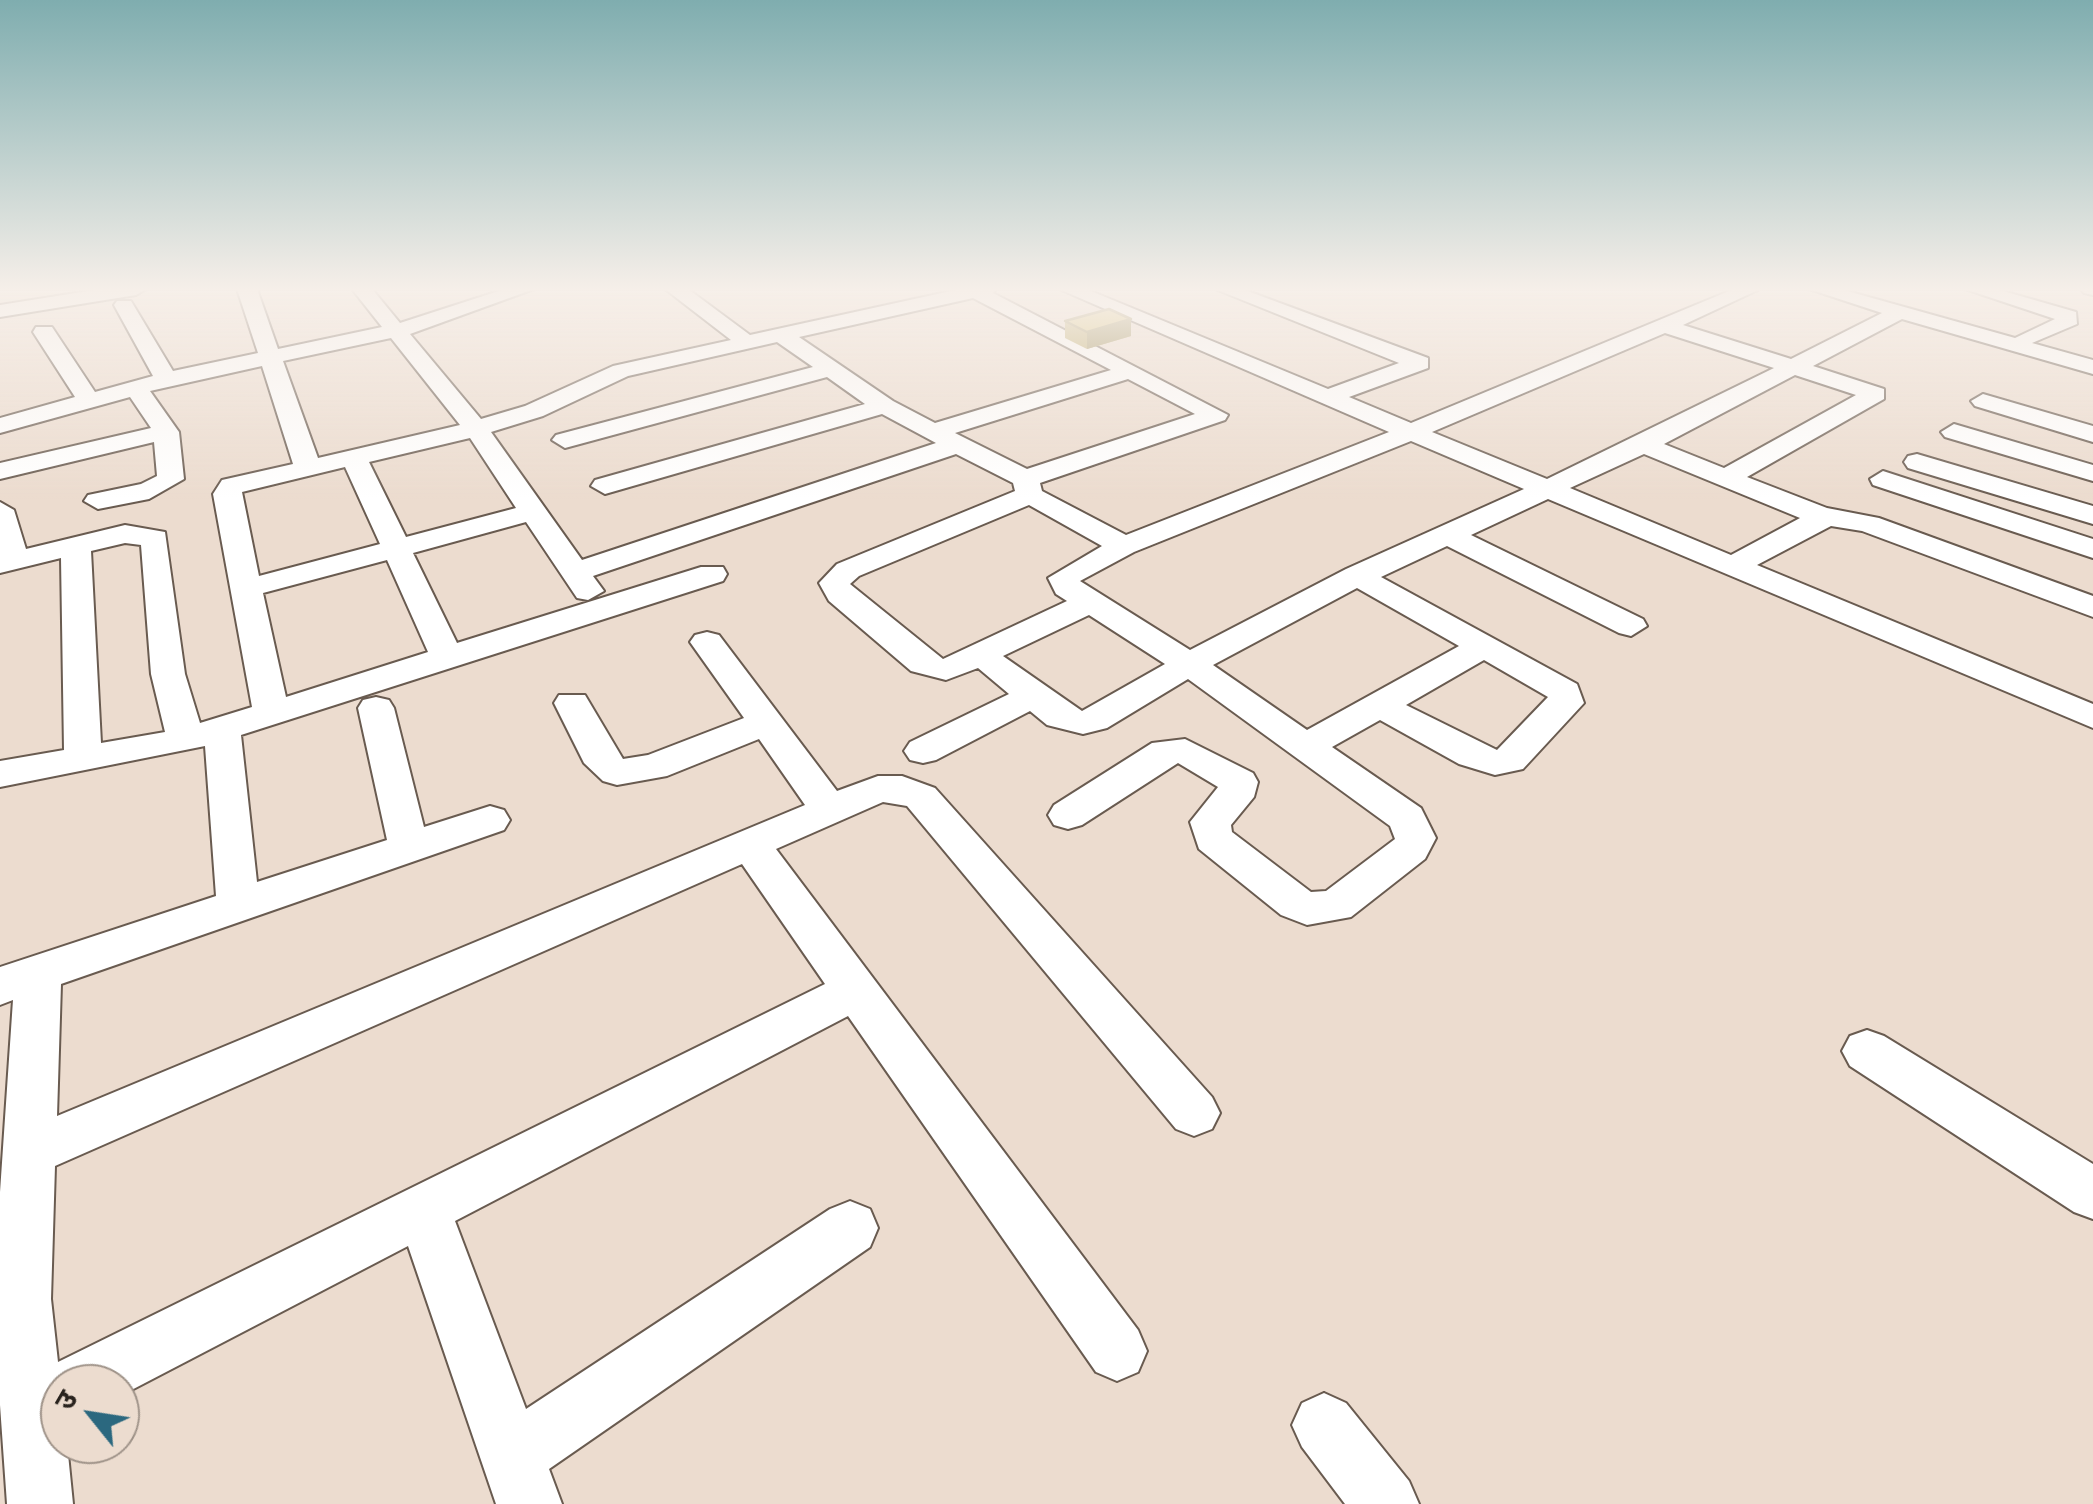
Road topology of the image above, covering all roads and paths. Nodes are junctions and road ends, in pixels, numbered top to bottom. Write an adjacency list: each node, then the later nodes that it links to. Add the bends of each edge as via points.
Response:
1 (62, 359): 23 (street)
2 (157, 359): 19 (street)
3 (266, 359): 19 (street)
4 (272, 359): 38 (street)
5 (419, 359): 28 (street)
6 (664, 359): 28 (street)
7 (817, 359): 17 (street)
8 (1104, 359): 18 (street)
9 (1233, 359): 22 (street)
10 (1410, 359): 22 (street, via 1420,363)
11 (1586, 359): 31 (street)
12 (1774, 359): 15 (street)
13 (1809, 359): 15 (street)
14 (2069, 359): 16 (street)
15 (1796, 366): 35 (street); 41 (street, via 1876,394)
16 (2093, 366)
17 (832, 369): 25 (street); 34 (street)
18 (1127, 372): 33 (street); 44 (street, via 1216,414)
19 (166, 379): 20 (street)
20 (136, 388): 23 (street); 29 (street)
21 (2012, 390): 26 (street)
22 (1325, 398): 31 (street)
23 (88, 400): 27 (street)
24 (1983, 401): 32 (street)
25 (884, 406): 33 (street); 43 (street)
26 (2093, 412)
27 (0, 426)
28 (476, 429): 36 (street); 48 (street)
29 (166, 432): 39 (street); 46 (street, via 168,485)
30 (1954, 432): 40 (street)
31 (1407, 433): 45 (street); 53 (street)
32 (2093, 434)
33 (943, 438): 44 (street); 58 (street)
34 (565, 440)
35 (1642, 445): 41 (street); 45 (street)
36 (353, 455): 38 (street); 55 (street)
37 (1917, 462): 49 (street)
38 (307, 465): 61 (street, via 252,478 226,494)
39 (0, 471)
40 (2093, 473)
41 (1727, 477): 50 (street)
42 (1883, 480): 54 (street)
43 (605, 486)
44 (1028, 487): 53 (street); 62 (street, via 848,570 834,583 924,664 946,670)
45 (1542, 489): 51 (street); 57 (street)
46 (98, 500)
47 (0, 510): 56 (street)
48 (533, 512): 55 (street); 58 (street)
49 (2093, 515)
50 (1823, 517): 57 (street); 63 (street, via 1869,524)
51 (1446, 534): 60 (street); 65 (street)
52 (76, 546): 56 (street); 78 (street, via 124,534 154,538 168,674); 81 (street)
53 (1124, 546): 62 (street, via 1063,578)
54 (2093, 549)
55 (398, 550): 61 (street); 68 (street)
56 (7, 563)
57 (1730, 567): 76 (street)
58 (576, 572): 64 (street)
59 (712, 574): 64 (street)
60 (1357, 576): 67 (street); 70 (street)
61 (244, 588): 75 (street)
62 (1091, 602): 70 (street)
63 (2093, 607)
64 (601, 610): 68 (street)
65 (1632, 626)
66 (707, 642): 77 (street)
67 (1484, 646): 73 (street); 73 (street, via 1565,692 1566,703 1510,760 1495,764 1472,755)
68 (446, 655): 75 (street)
69 (993, 664): 71 (street)
70 (1188, 664): 71 (street, via 1083,723 1060,717); 79 (street)
71 (1034, 695): 80 (street)
72 (572, 703): 77 (street, via 604,763 617,772 654,767)
73 (1381, 706): 79 (street)
74 (376, 708): 87 (street)
75 (272, 715): 78 (street)
76 (2093, 717)
77 (766, 723): 83 (street)
78 (204, 735): 81 (street); 88 (street)
79 (1305, 748): 84 (street, via 1407,818 1416,838 1336,906 1296,904 1213,839 1210,822 1239,782 1185,751 1165,752)
80 (923, 751)
81 (83, 756): 82 (street)
82 (0, 774)
83 (830, 811): 86 (street); 92 (street, via 878,788 921,797)
84 (1068, 815)
85 (490, 820): 87 (street)
86 (750, 844): 90 (street); 93 (street)
87 (409, 848): 88 (street)
88 (238, 905): 89 (street)
89 (19, 979): 93 (street)
90 (856, 990): 95 (street); 98 (street)
91 (1867, 1051): 94 (street)
92 (1194, 1113)
93 (30, 1152): 97 (street)
94 (2093, 1194)
95 (423, 1209): 100 (street); 103 (street)
96 (850, 1228): 103 (street)
97 (11, 1304): 99 (street)
98 (1117, 1351)
99 (41, 1364)
100 (118, 1364)
101 (1324, 1425): 105 (street)
102 (46, 1464): 104 (street)
103 (521, 1480)
104 (40, 1504)
105 (1386, 1504)

